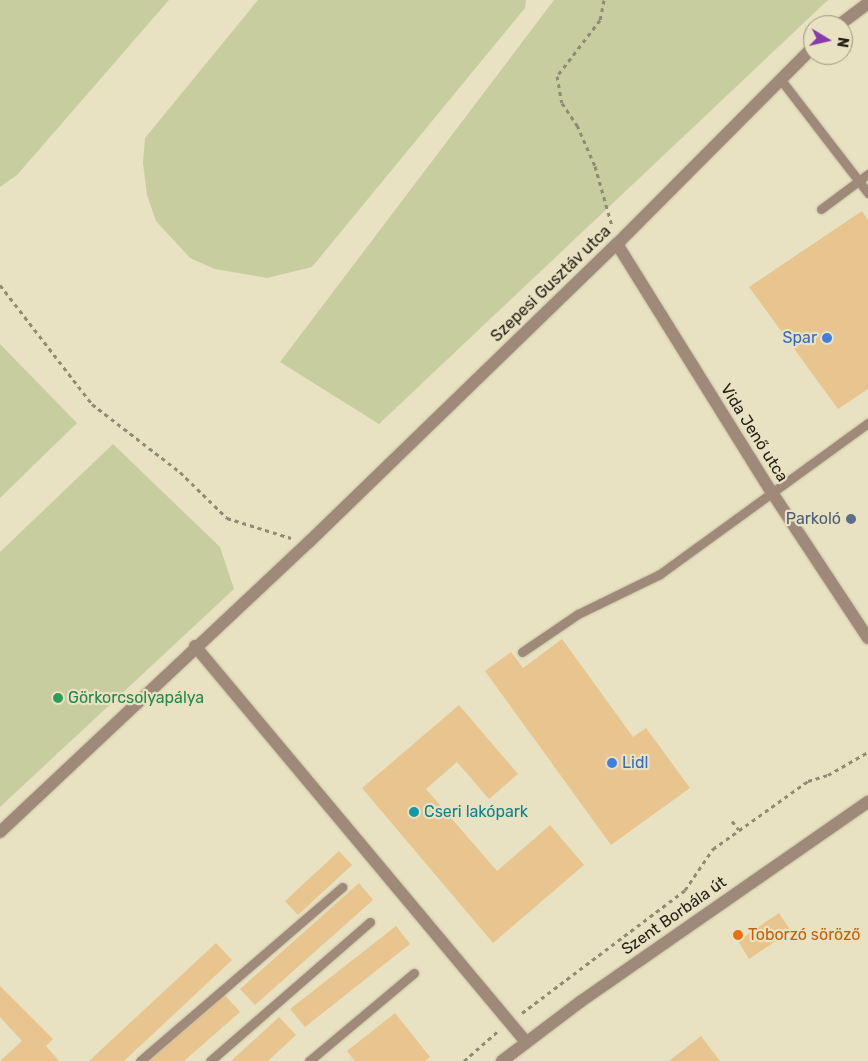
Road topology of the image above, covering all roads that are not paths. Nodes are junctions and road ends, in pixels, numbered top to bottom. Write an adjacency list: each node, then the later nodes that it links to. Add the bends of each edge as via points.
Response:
1 (868, 3): 2 (street)
2 (852, 15)
3 (803, 57): 4 (street, Szepesi Gusztáv utca)
4 (781, 80): 6 (lane); 9 (street, Szepesi Gusztáv utca)
5 (868, 174): 6 (lane)
6 (860, 180): 7 (lane); 8 (lane)
7 (868, 193)
8 (821, 209)
9 (617, 244): 11 (street, Vida Jenő utca); 13 (street, Szepesi Gusztáv utca, via 309,542)
10 (868, 423): 11 (lane)
11 (771, 491): 12 (street, Vida Jenő utca); 14 (lane, via 660,574 578,614)
12 (868, 638)
13 (195, 646): 16 (street, Szepesi Gusztáv utca); 20 (street)
14 (522, 652)
15 (868, 802): 20 (street, Szent Borbála út)
16 (0, 832)
17 (342, 887): 21 (lane)
18 (370, 922): 22 (lane)
19 (414, 973): 23 (lane)
20 (526, 1042): 24 (street, Szent Borbála út)
21 (140, 1061)
22 (210, 1061)
23 (309, 1061)
24 (502, 1061)

